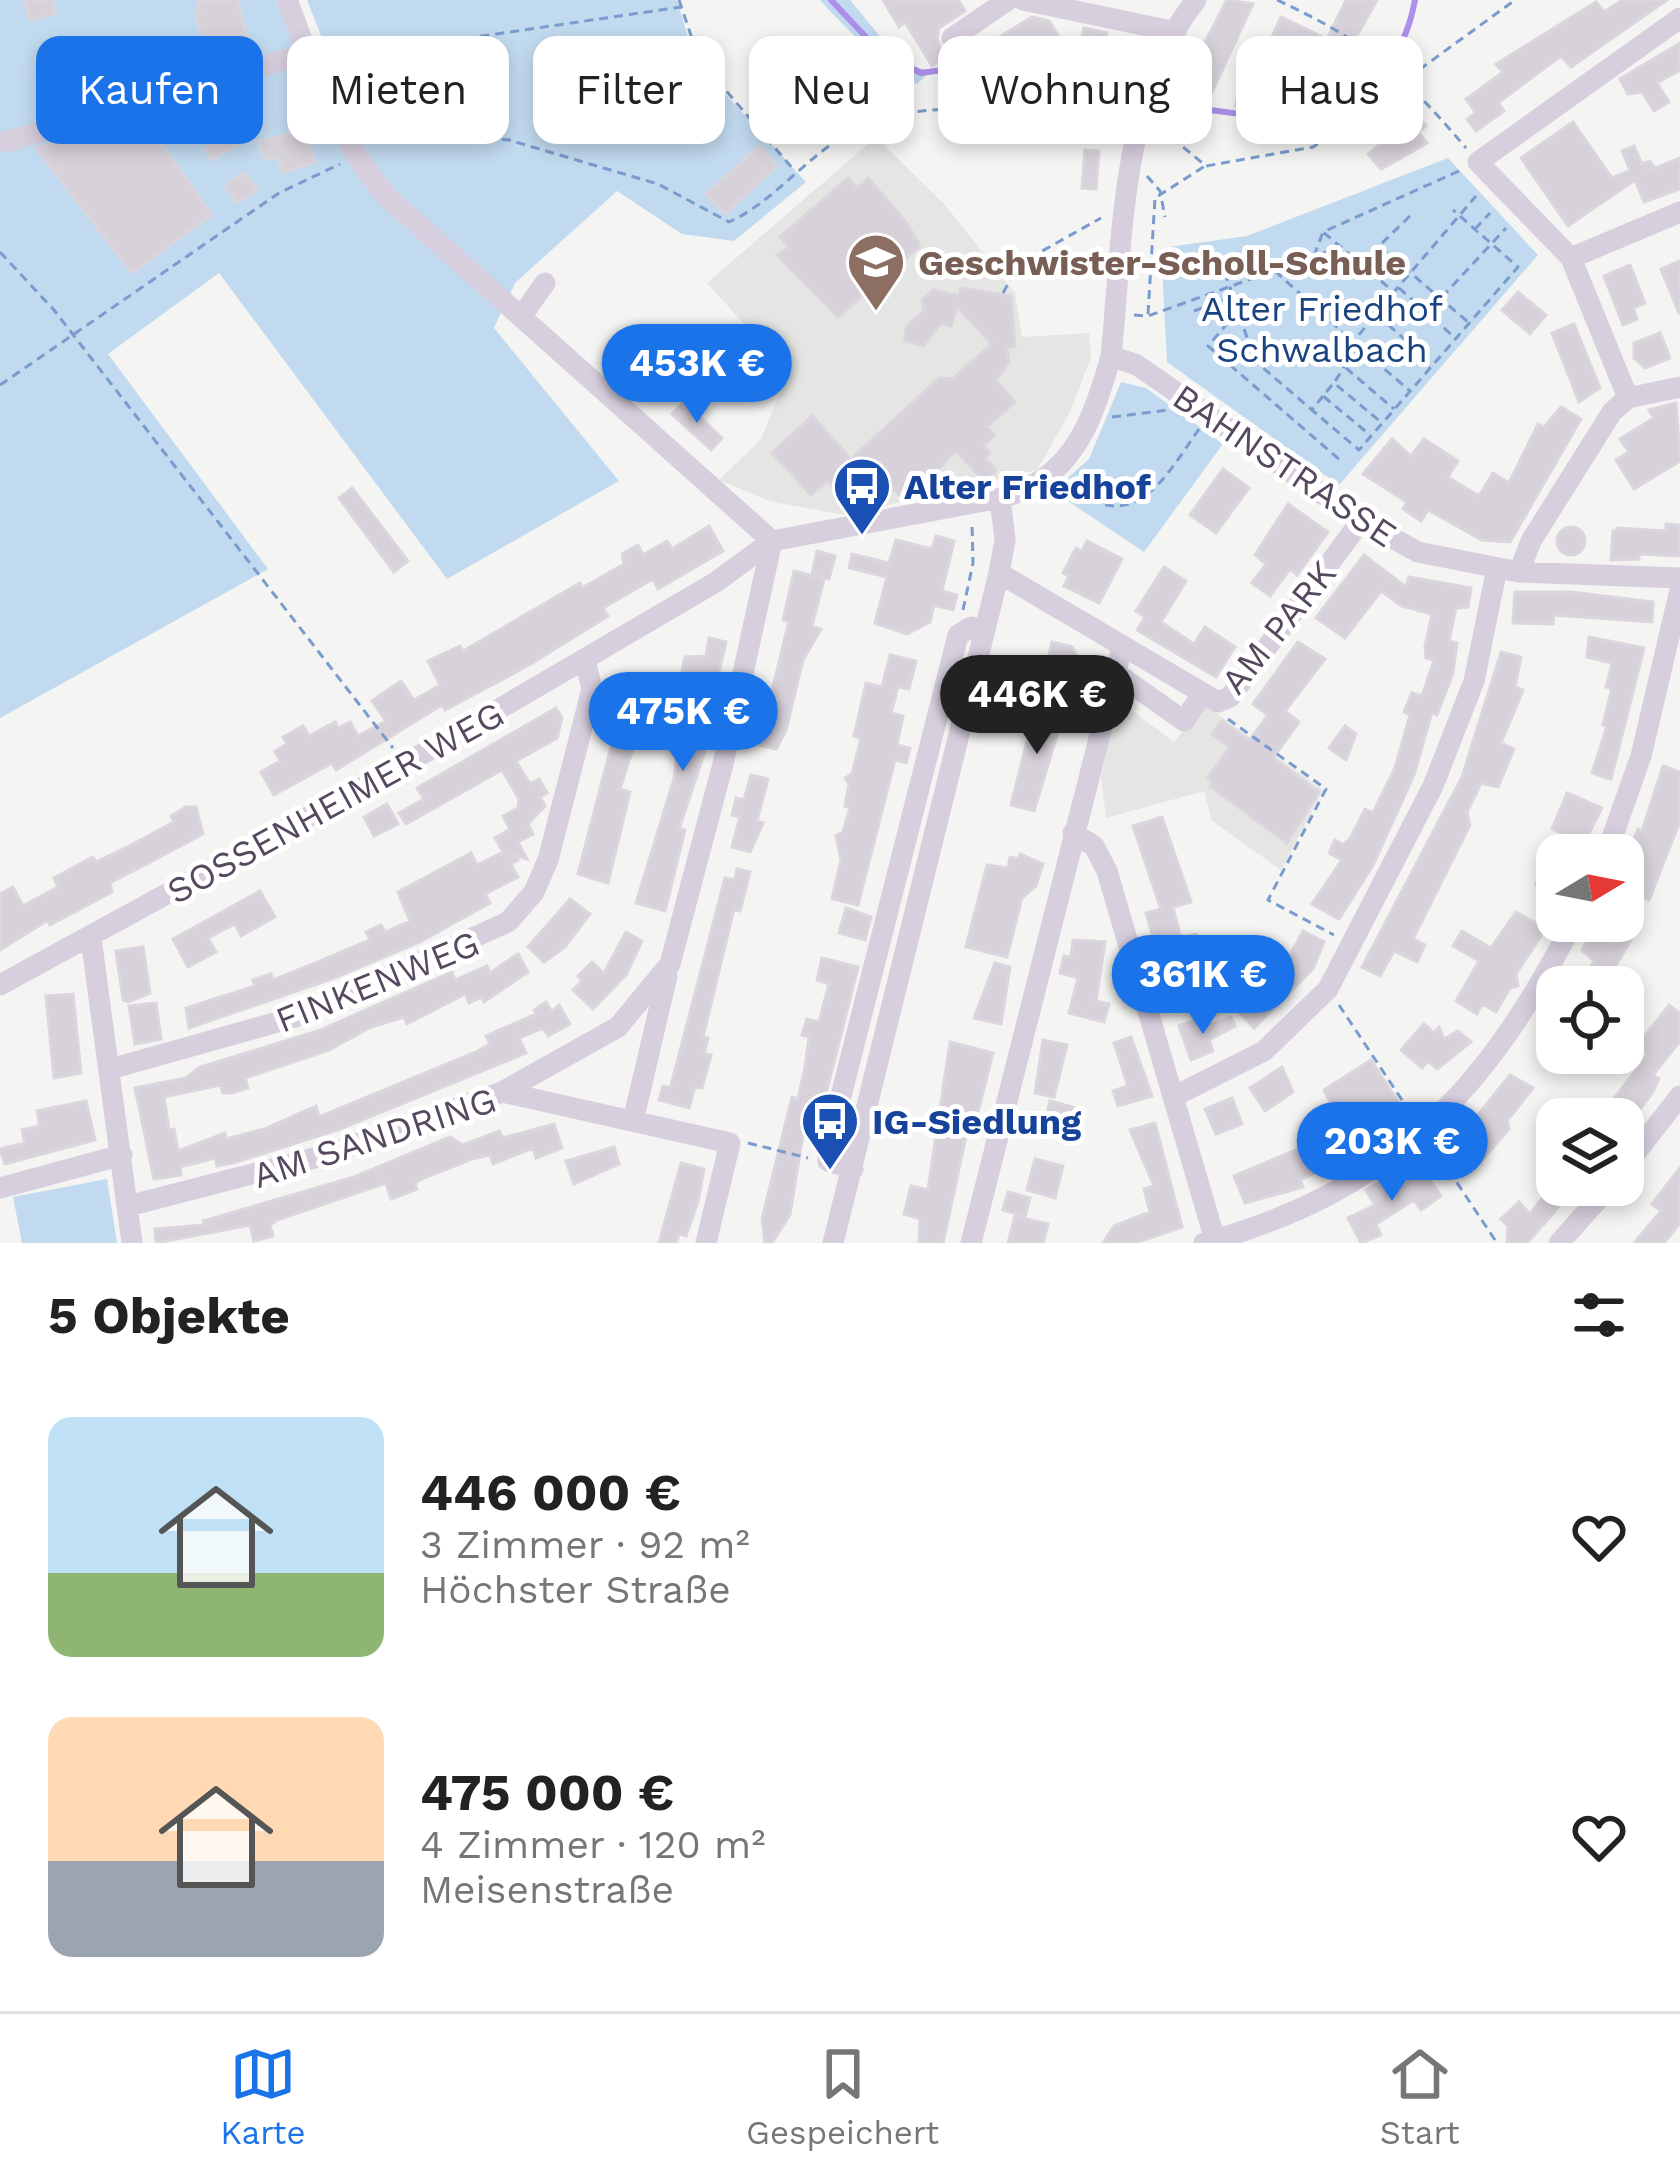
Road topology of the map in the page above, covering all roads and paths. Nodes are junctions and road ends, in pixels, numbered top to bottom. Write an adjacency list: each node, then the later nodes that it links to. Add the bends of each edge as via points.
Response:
1 (287, 0): 11 (street)
2 (679, 0): 8 (path)
3 (1008, 0): 13 (street)
4 (1024, 0): 10 (street)
5 (1196, 0): 10 (street)
6 (1277, 0): 15 (path)
7 (1515, 0): 17 (path)
8 (681, 7): 12 (path); 30 (path, via 699,59)
9 (1680, 18): 27 (street)
10 (1176, 32): 14 (street)
11 (306, 36)
12 (498, 36)
13 (955, 36)
14 (1174, 36)
15 (1353, 36)
16 (287, 59): 21 (street)
17 (1423, 66)
18 (1423, 98): 27 (path)
19 (938, 111): 30 (path, via 865,125)
20 (509, 140): 30 (path, via 658,184 729,222)
21 (5, 142)
22 (350, 144): 64 (street, via 388,197)
23 (1137, 144): 26 (street)
24 (1180, 144): 29 (path)
25 (1318, 144): 29 (path)
26 (1134, 159): 31 (path); 61 (street)
27 (1478, 162): 42 (path); 48 (street)
28 (338, 164): 67 (path, via 279,193)
29 (1206, 166): 31 (path)
30 (794, 170)
31 (1160, 191): 39 (path); 63 (path)
32 (1476, 196): 37 (path)
33 (1453, 211): 37 (path)
34 (1680, 212): 48 (street)
35 (1490, 213): 41 (path)
36 (1410, 216): 50 (path, via 1379,246)
37 (1459, 216): 41 (path); 50 (path)
38 (1102, 217): 56 (path, via 1019,264)
39 (1166, 217)
40 (1506, 228): 43 (path)
41 (1475, 229): 43 (path)
42 (1323, 232): 44 (path); 46 (path)
43 (1491, 244): 58 (path); 66 (path, via 1518,267)
44 (1342, 247): 46 (path); 55 (path)
45 (0, 252): 67 (path)
46 (1313, 257): 49 (path)
47 (1220, 258): 53 (path)
48 (1571, 258): 78 (street)
49 (1275, 271): 51 (path); 69 (path)
50 (1410, 273): 55 (path); 58 (path)
51 (1253, 279): 53 (path); 54 (path)
52 (544, 283): 64 (street)
53 (1230, 288): 57 (path); 63 (path)
54 (1257, 290)
55 (1396, 290): 62 (path); 68 (path)
56 (1003, 293)
57 (1233, 297): 59 (path); 60 (path)
58 (1440, 298): 66 (path)
59 (1237, 308): 65 (path); 80 (path, via 1255,361); 85 (path, via 1208,346)
60 (1194, 311)
61 (1115, 313): 63 (path); 70 (street)
62 (1375, 314): 69 (path); 71 (path)
63 (1148, 316)
64 (521, 317): 90 (street)
65 (1198, 320)
66 (1469, 323): 68 (path)
67 (71, 337): 74 (path); 101 (path)
68 (1456, 338): 71 (path)
69 (1355, 344): 72 (path); 76 (path)
70 (1111, 356): 79 (street, BAHNSTRASSE); 82 (street)
71 (1433, 364): 76 (path)
72 (1345, 367): 73 (path); 81 (path)
73 (1334, 383): 77 (path); 83 (path)
74 (0, 385)
75 (1680, 387): 78 (street)
76 (1410, 391): 81 (path)
77 (1323, 396): 80 (path); 84 (path)
78 (1628, 398): 91 (street)
79 (1201, 410): 82 (path); 86 (path, via 1151,492 1121,509 1092,505); 89 (street, BAHNSTRASSE)
80 (1312, 410): 84 (path, via 1359,450)
81 (1394, 410): 83 (path)
82 (1089, 417): 86 (street)
83 (1382, 423): 84 (path)
84 (1371, 436)
85 (1340, 460)
86 (1055, 475): 87 (street, SOSSENHEIMER WEG)
87 (1000, 498): 88 (street, SOSSENHEIMER WEG); 92 (street)
88 (971, 502): 90 (street, SOSSENHEIMER WEG); 96 (path, via 973,563)
89 (1361, 521): 91 (street, BAHNSTRASSE, via 1418,552); 100 (street, AM PARK, via 1230,697)
90 (772, 542): 98 (street, SOSSENHEIMER WEG); 107 (street)
91 (1508, 570): 93 (street, BAHNSTRASSE); 106 (street, via 1450,744)
92 (999, 573): 95 (street); 97 (street, AM PARK)
93 (1680, 578)
94 (1680, 590): 103 (street, via 1641,756)
95 (984, 630): 96 (street); 118 (street)
96 (958, 635): 118 (street, via 826,1151 828,1161)
97 (1122, 648): 99 (street); 100 (street, AM PARK)
98 (585, 660): 101 (street, SOSSENHEIMER WEG); 109 (street, FINKENWEG, via 590,703 548,860 508,922 299,1016)
99 (1116, 674): 100 (street, via 1184,721); 102 (street)
100 (1209, 699): 106 (path, via 1326,789 1268,900)
101 (405, 764): 104 (street, SOSSENHEIMER WEG)
102 (1073, 832): 111 (street, via 1094,846 1107,871); 126 (street)
103 (1613, 834)
104 (91, 938): 108 (street, SOSSENHEIMER WEG); 109 (street)
105 (1561, 942): 122 (street, via 1487,1065 1424,1132 1362,1179)
106 (1352, 944): 111 (street, via 1328,988 1264,1051)
107 (670, 964): 110 (street, via 618,1027); 113 (street)
108 (0, 985)
109 (110, 1069): 116 (street)
110 (502, 1092): 113 (street, AM SANDRING); 120 (street, AM SANDRING, via 326,1155)
111 (1175, 1096): 122 (street)
112 (1680, 1096): 114 (street)
113 (633, 1121): 115 (street, AM SANDRING)
114 (1644, 1142)
115 (730, 1144): 117 (path); 124 (street)
116 (122, 1155): 119 (street); 120 (street)
117 (795, 1156)
118 (853, 1169): 125 (street)
119 (0, 1188)
120 (128, 1205): 123 (street)
121 (1592, 1206): 127 (street)
122 (1209, 1241)
123 (132, 1243)
124 (706, 1243)
125 (832, 1243)
126 (971, 1243)
127 (1559, 1243)

